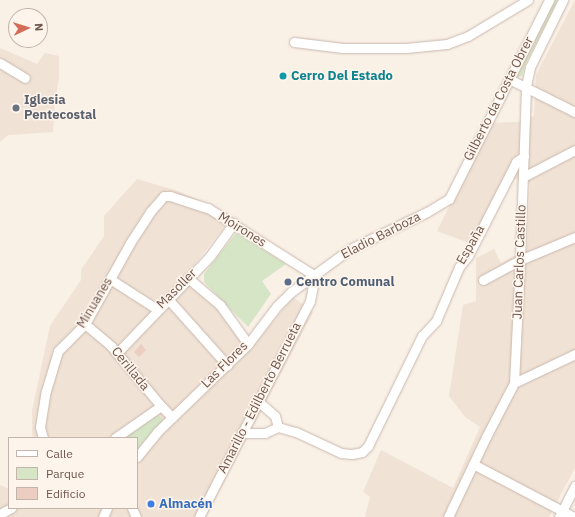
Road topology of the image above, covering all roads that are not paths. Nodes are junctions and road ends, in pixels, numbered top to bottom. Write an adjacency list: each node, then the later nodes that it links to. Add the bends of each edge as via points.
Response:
1 (528, 0): 4 (street, via 468,36 447,44 406,48 343,48)
2 (549, 0): 7 (street, Gilberto da Costa Obrer)
3 (563, 0): 8 (street, Juan Carlos Castillo, via 530,67)
4 (294, 42)
5 (0, 63): 6 (street)
6 (25, 78)
7 (509, 79): 8 (street); 14 (street, Gilberto da Costa Obrer)
8 (526, 86): 9 (street); 11 (street, Juan Carlos Castillo)
9 (575, 112)
10 (575, 150): 12 (street)
11 (524, 156): 12 (street, Juan Carlos Castillo); 33 (street, España, via 516,162 468,256 459,267 436,321 422,336 368,446 362,452 341,453 296,432)
12 (523, 177): 17 (street, Juan Carlos Castillo)
13 (164, 196): 15 (street, Moirones, via 208,208); 20 (street, Minuanes, via 150,212)
14 (449, 199): 18 (street, Eladio Barboza, via 350,249)
15 (234, 223): 18 (street, Moirones); 19 (street, Masoller, via 210,256)
16 (575, 237): 17 (street)
17 (520, 260): 21 (street); 29 (street, Juan Carlos Castillo)
18 (315, 276): 25 (street, Las Flores, via 291,292 277,306); 30 (street, Amarillo - Edilberto Berrueta, via 310,302)
19 (188, 278): 22 (street, Masoller); 25 (street, via 220,305)
20 (110, 279): 23 (street); 24 (street, Minuanes)
21 (483, 280)
22 (168, 298): 23 (street, Masoller); 28 (street)
23 (157, 309): 26 (street, Masoller)
24 (85, 324): 26 (street, Cerillada); 35 (street, Minuanes, via 58,351 50,372 40,427)
25 (248, 344): 28 (street, Las Flores)
26 (117, 353): 31 (street, Cerillada)
27 (575, 354): 29 (street)
28 (227, 365): 32 (street, Las Flores)
29 (514, 383): 38 (street, Juan Carlos Castillo)
30 (258, 402): 33 (street, via 275,416); 34 (street, Amarillo - Edilberto Berrueta)
31 (161, 406): 32 (street, Cerillada); 36 (street)
32 (172, 417): 37 (street, Las Flores)
33 (278, 427): 34 (street, via 265,433)
34 (242, 433): 42 (street, Amarillo - Edilberto Berrueta)
35 (43, 437)
36 (116, 437)
37 (138, 456)
38 (473, 464): 40 (street); 43 (street, Juan Carlos Castillo)
39 (575, 486): 40 (street)
40 (560, 514): 44 (street)
41 (575, 514): 44 (street)
42 (199, 517)
43 (448, 517)
44 (573, 517)

